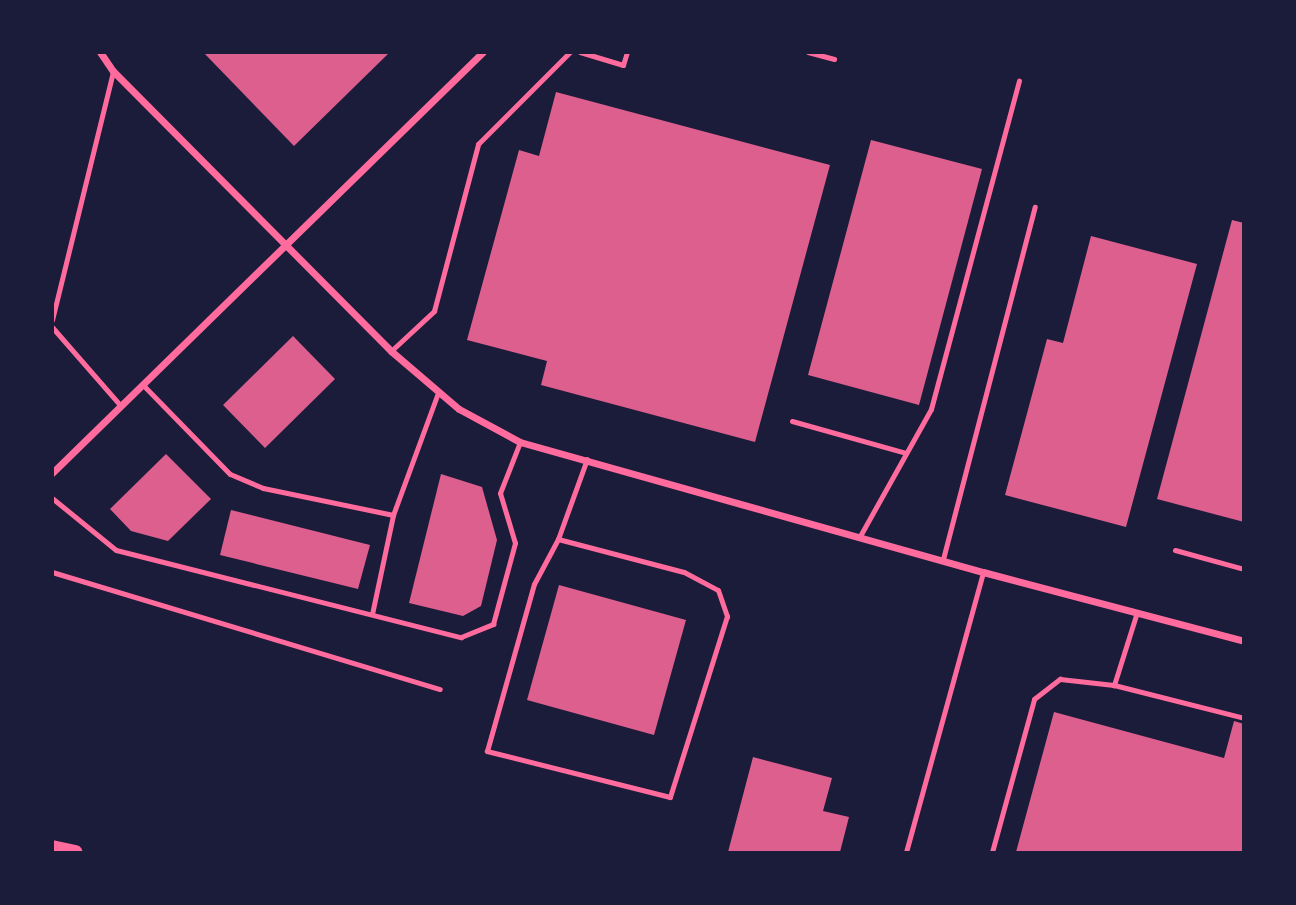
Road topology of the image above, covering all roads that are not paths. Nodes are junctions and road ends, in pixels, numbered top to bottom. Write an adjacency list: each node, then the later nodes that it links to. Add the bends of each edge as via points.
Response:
1 (100, 52): 8 (street)
2 (483, 52): 11 (street)
3 (570, 52): 14 (lane, via 478,144 434,311)
4 (580, 52): 5 (lane, via 623,65)
5 (627, 52)
6 (808, 52): 7 (lane)
7 (834, 59)
8 (113, 71): 11 (street); 12 (lane)
9 (1019, 81): 20 (lane, via 931,409)
10 (1035, 207): 28 (lane)
11 (285, 247): 14 (street); 15 (street)
12 (52, 320)
13 (52, 327): 17 (lane)
14 (391, 351): 16 (street)
15 (143, 385): 17 (street); 24 (lane, via 230,474 263,488)
16 (438, 393): 19 (street); 24 (lane)
17 (121, 406): 22 (street)
18 (793, 421): 20 (lane)
19 (520, 442): 21 (street); 33 (lane, via 500,493 515,543 493,624 461,637)
20 (906, 453): 25 (lane)
21 (587, 459): 25 (street); 26 (lane)
22 (52, 473)
23 (52, 498): 33 (lane, via 116,550)
24 (393, 514): 33 (lane)
25 (860, 536): 28 (street)
26 (558, 539): 26 (lane, via 534,584 487,751 670,797 727,616 718,590 684,572)
27 (1175, 550): 29 (lane)
28 (943, 559): 31 (street)
29 (1244, 569)
30 (52, 572): 36 (lane)
31 (983, 572): 32 (street); 40 (lane)
32 (1137, 612): 34 (street); 35 (lane)
33 (372, 614)
34 (1244, 641)
35 (1114, 685): 37 (lane); 41 (lane, via 1060,679 1034,699)
36 (440, 689)
37 (1244, 718)
38 (52, 847): 39 (main road)
39 (75, 852)
40 (906, 852)
41 (992, 852)

